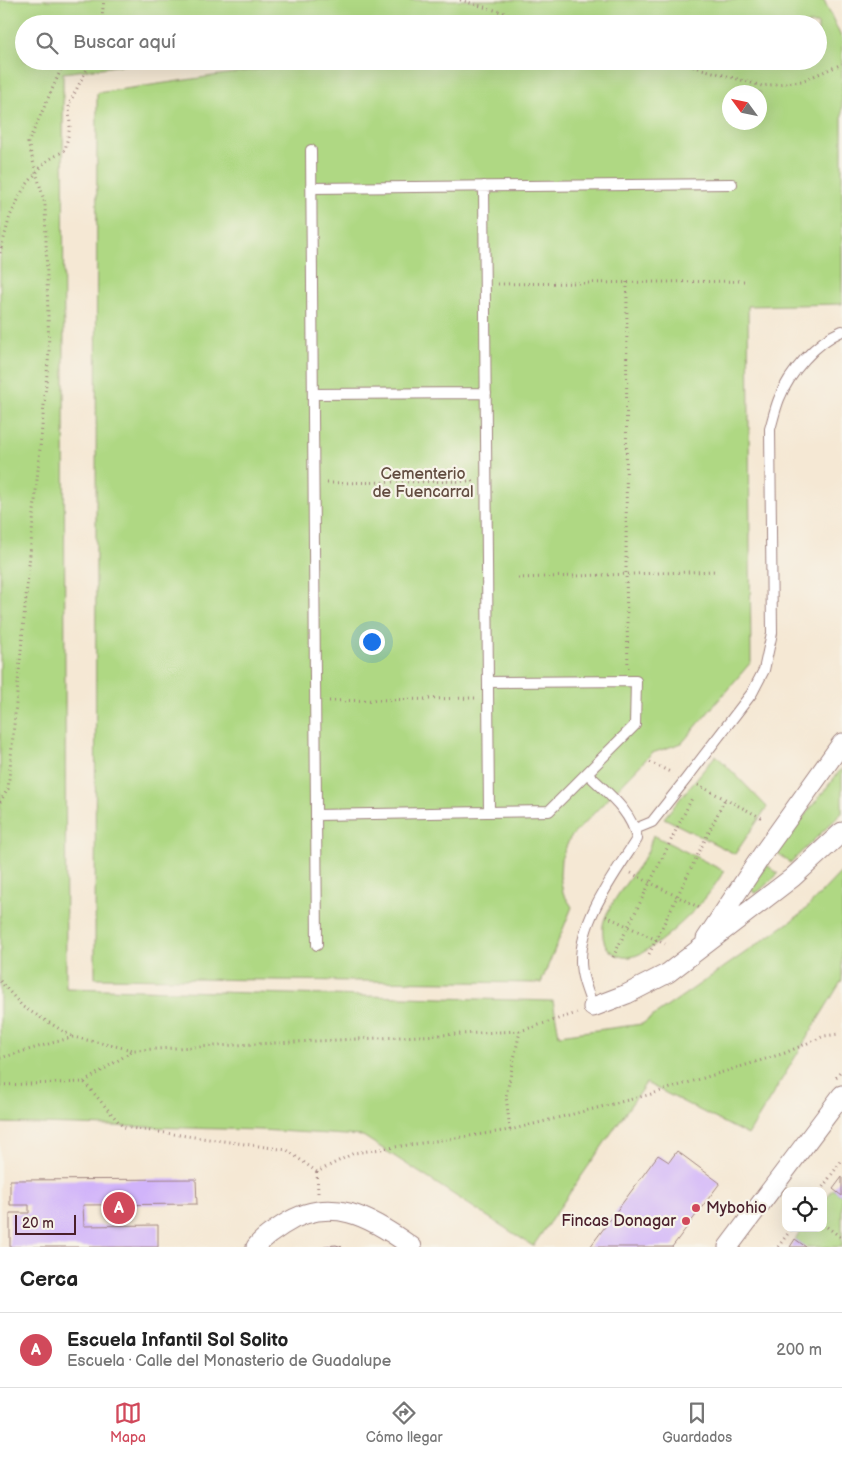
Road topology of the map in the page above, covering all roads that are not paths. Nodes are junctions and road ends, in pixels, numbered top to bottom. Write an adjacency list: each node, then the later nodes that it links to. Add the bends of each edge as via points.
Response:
1 (312, 150): 4 (lane)
2 (732, 184): 3 (lane)
3 (484, 186): 4 (lane); 6 (lane)
4 (312, 188): 7 (lane)
5 (842, 332): 13 (lane, via 811,352 793,374 779,398 770,429 772,633 764,670 752,693 652,822)
6 (486, 392): 7 (lane); 8 (lane)
7 (313, 394): 12 (lane)
8 (488, 682): 10 (lane, via 636,681 635,725); 11 (lane)
9 (842, 743): 16 (street)
10 (587, 773): 11 (lane, via 549,811); 13 (lane, via 628,815)
11 (489, 812): 12 (lane)
12 (316, 815): 15 (lane)
13 (635, 829): 17 (lane, via 637,839 598,901 585,936 581,962)
14 (842, 832): 16 (street, via 792,878)
15 (317, 945)
16 (697, 952): 17 (street, via 668,973)
17 (593, 1007)
18 (842, 1095): 21 (street)
19 (256, 1247): 20 (street, via 262,1239 290,1220 318,1211 345,1211 371,1220)
20 (412, 1247)
21 (728, 1247)

